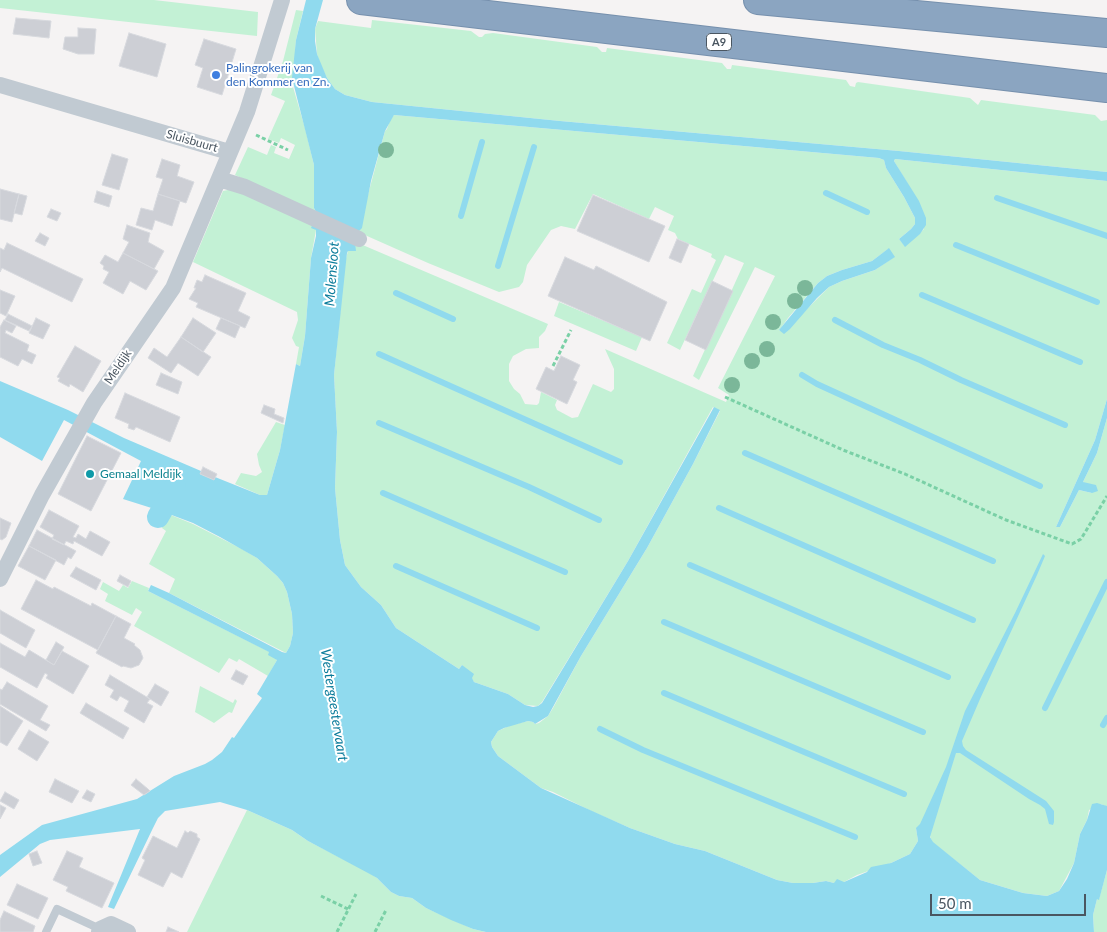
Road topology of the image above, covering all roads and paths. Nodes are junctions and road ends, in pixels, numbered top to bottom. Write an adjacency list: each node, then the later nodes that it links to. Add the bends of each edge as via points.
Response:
1 (282, 0): 7 (street, Sluisbuurt, via 253,96)
2 (361, 0): 6 (highway, A9)
3 (758, 0): 4 (highway)
4 (1107, 33)
5 (0, 85): 9 (street, Sluisbuurt)
6 (1107, 88)
7 (240, 127): 8 (path); 9 (street, Sluisbuurt)
8 (288, 150)
9 (229, 152): 10 (street, Meldijk)
10 (219, 179): 11 (street, via 245,187); 16 (street, Meldijk, via 172,288 94,403 42,495)
11 (359, 239)
12 (571, 330): 13 (path)
13 (553, 366)
14 (726, 397): 15 (path, via 1006,520 1072,544 1081,539)
15 (1107, 496)
16 (0, 579)
17 (356, 894): 19 (path)
18 (321, 896): 19 (path)
19 (348, 909): 24 (path)
20 (386, 910): 25 (path)
21 (100, 930): 22 (lane, via 57,909); 23 (street, via 111,924)
22 (46, 932)
23 (128, 932)
24 (337, 932)
25 (375, 932)

